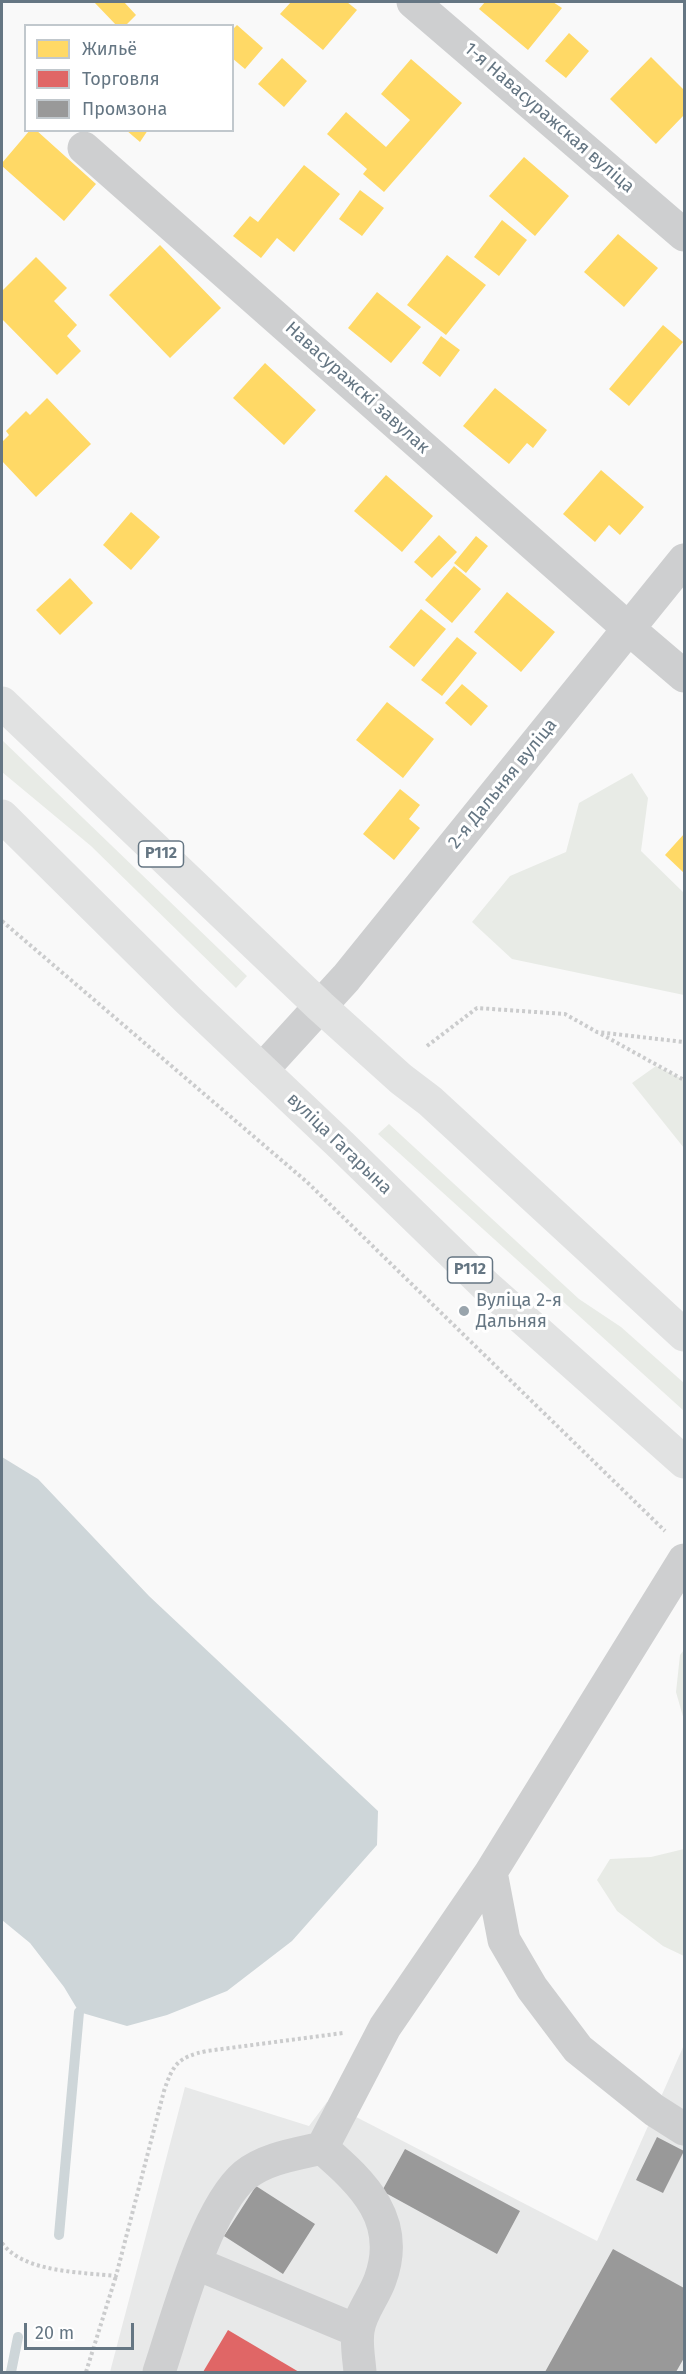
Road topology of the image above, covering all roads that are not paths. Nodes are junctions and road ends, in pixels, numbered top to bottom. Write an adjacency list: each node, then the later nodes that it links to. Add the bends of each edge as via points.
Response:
1 (413, 2): 3 (street, 1-я Навасуражская вуліца)
2 (84, 148): 5 (street, Навасуражскі завулак)
3 (684, 235)
4 (684, 560): 5 (street, 2-я Дальняя вуліца)
5 (629, 629): 6 (street, Навасуражскі завулак); 9 (street, 2-я Дальняя вуліца)
6 (684, 676)
7 (2, 703): 9 (main road, Р112)
8 (2, 816): 10 (main road, вуліца Гагарына / Р112)
9 (320, 1006): 10 (street, 2-я Дальняя вуліца); 11 (main road, Р112, via 430,1101)
10 (262, 1070): 12 (main road, вуліца Гагарына / Р112, via 486,1286)
11 (684, 1335)
12 (684, 1462)
13 (684, 1560): 14 (street)
14 (491, 1872): 15 (street, via 504,1940 532,1988 578,2049); 16 (street, via 385,2027)
15 (684, 2129)
16 (322, 2148): 17 (street, via 269,2162 246,2175 230,2191); 18 (street, via 346,2168 370,2197 383,2219 387,2238 380,2281)
17 (195, 2263): 18 (street); 19 (street)
18 (358, 2331): 20 (street)
19 (159, 2373)
20 (360, 2373)

